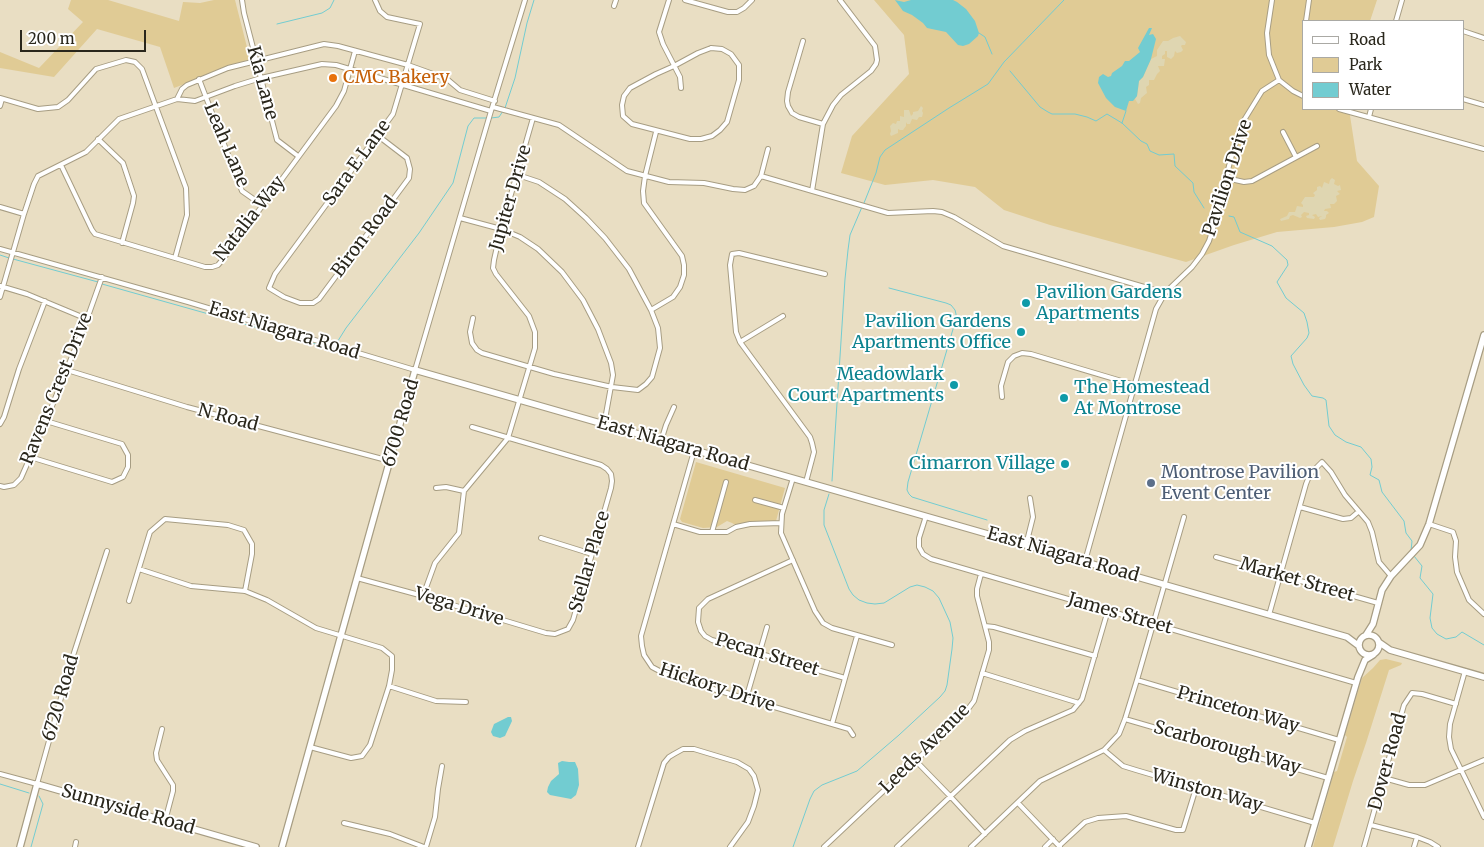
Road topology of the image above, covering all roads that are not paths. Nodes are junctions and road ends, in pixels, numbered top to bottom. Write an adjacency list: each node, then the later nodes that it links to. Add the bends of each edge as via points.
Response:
1 (242, 0): 19 (street, Kia Lane)
2 (375, 0): 20 (street, Sara E Lane, via 376,6 387,17 420,24)
3 (525, 0): 35 (street, 6700 Road)
4 (616, 0): 12 (street)
5 (669, 0): 21 (street, via 659,32)
6 (685, 0): 11 (street, via 728,12 736,12)
7 (840, 0): 44 (street, via 875,46 877,60 871,71 841,95)
8 (1272, 0): 25 (street, via 1267,40)
9 (1309, 0): 13 (street)
10 (1402, 0): 14 (street)
11 (751, 1)
12 (614, 6)
13 (1306, 20)
14 (1396, 20)
15 (1464, 31): 16 (street)
16 (1484, 38)
17 (803, 41): 44 (street, via 786,101 799,118)
18 (355, 51): 19 (street, via 324,44); 20 (street); 22 (street, Natalia Way)
19 (256, 61): 23 (street, Kia Lane); 24 (street)
20 (408, 65): 26 (street, Sara E Lane); 28 (street, via 447,79)
21 (674, 66): 27 (street); 45 (street, via 630,88 624,96 623,116 632,124); 45 (street, via 711,48 722,48 739,65 739,80 726,122 712,136 690,139)
22 (350, 70): 23 (street, via 322,64); 26 (street); 52 (street, Natalia Way, via 341,98)
23 (261, 78): 30 (street); 52 (street, Kia Lane, via 277,140)
24 (199, 79): 30 (street, Leah Lane); 32 (street, via 184,87)
25 (1279, 80): 29 (street); 58 (street, Pavilion Drive, via 1262,91 1241,125)
26 (402, 85): 34 (street); 47 (street, Sara E Lane, via 393,114)
27 (681, 88)
28 (460, 90): 34 (street); 35 (street)
29 (1302, 96)
30 (206, 97): 32 (street, via 195,101); 60 (street, Leah Lane, via 242,191)
31 (1, 98): 37 (street); 38 (street, via 38,109 58,107 96,69 126,60 135,62 142,69)
32 (176, 99): 38 (street)
33 (1464, 99): 36 (street)
34 (457, 101): 39 (street)
35 (495, 101): 39 (street, 6700 Road)
36 (1484, 105)
37 (0, 106)
38 (155, 106): 48 (street, via 119,119); 68 (street, via 186,188 187,215)
39 (492, 109): 43 (street); 63 (street, 6700 Road)
40 (1343, 110): 42 (street)
41 (1371, 110): 42 (street)
42 (1369, 117): 51 (street)
43 (533, 118): 55 (street, Jupiter Drive); 56 (street, via 559,125 627,171)
44 (823, 124): 59 (street)
45 (656, 132): 56 (street)
46 (1283, 132): 53 (street)
47 (377, 135): 72 (street, Sara E Lane, via 275,274); 72 (street, Biron Road, via 408,158 409,178 319,299 313,303 300,303)
48 (98, 138): 54 (street, via 86,152); 65 (street, via 123,163 134,196)
49 (1317, 146): 53 (street)
50 (768, 149): 57 (street)
51 (1484, 149)
52 (298, 156): 60 (street, Natalia Way)
53 (1296, 157): 58 (street, via 1252,181)
54 (61, 165): 62 (street, via 38,176); 65 (street, Natalia Way, via 95,234)
55 (518, 175): 64 (street, Jupiter Drive); 76 (street, via 539,182 586,218 629,269)
56 (645, 176): 57 (street, via 669,182 704,183 745,190 754,186); 76 (street, via 644,203 678,249 684,265 680,287 673,297)
57 (761, 176): 59 (street)
58 (1226, 178): 73 (street, Pavilion Drive, via 1209,241 1192,268)
59 (812, 191): 73 (street, via 888,213 942,212 1003,246)
60 (262, 205): 68 (street, Natalia Way, via 218,264 205,267)
61 (0, 207): 62 (street)
62 (24, 214): 67 (street)
63 (460, 218): 64 (street); 84 (street, 6700 Road)
64 (501, 229): 82 (street, Jupiter Drive, via 493,268 529,316 535,332); 86 (street, via 538,250 562,272 583,300 611,363)
65 (122, 243): 68 (street, Natalia Way)
66 (0, 249): 67 (street, East Niagara Road)
67 (12, 252): 70 (street, East Niagara Road); 71 (street)
68 (175, 258)
69 (825, 274): 81 (street, via 732,254 734,319)
70 (102, 277): 79 (street, Ravens Crest Drive); 84 (street, East Niagara Road)
71 (2, 286): 74 (street); 75 (street)
72 (269, 288)
73 (1165, 293): 85 (street, Pavilion Drive, via 1151,324)
74 (0, 297)
75 (45, 301): 79 (street); 91 (street)
76 (651, 310): 86 (street, via 658,328 660,348 652,377 638,390)
77 (783, 316): 81 (street)
78 (473, 318): 82 (street, via 470,332 477,350)
79 (87, 319): 83 (street, Ravens Crest Drive)
80 (1484, 335): 114 (street)
81 (740, 342): 101 (street, via 810,437 814,452)
82 (530, 367): 86 (street); 88 (street, Jupiter Drive)
83 (66, 370): 90 (street, Ravens Crest Drive); 98 (street, N Road, via 187,407)
84 (415, 370): 88 (street, East Niagara Road); 98 (street, 6700 Road)
85 (1135, 385): 87 (street, via 1022,353 1008,362 1001,386); 122 (street, Pavilion Drive)
86 (612, 387): 92 (street)
87 (1002, 397)
88 (520, 401): 92 (street, East Niagara Road); 94 (street, Jupiter Drive)
89 (674, 407): 95 (street)
90 (46, 421): 97 (street, Ravens Crest Drive); 97 (street, via 122,444 128,454 128,467 123,477 112,482)
91 (0, 424)
92 (604, 425): 95 (street, East Niagara Road)
93 (472, 427): 94 (street)
94 (508, 438): 104 (street, Jupiter Drive); 119 (street, Stellar Place, via 601,465 611,474 611,488)
95 (661, 441): 96 (street, East Niagara Road)
96 (694, 451): 99 (street, East Niagara Road); 112 (street, Hickory Drive)
97 (30, 457): 102 (street, Ravens Crest Drive, via 21,478 14,485)
98 (390, 461): 127 (street, 6700 Road)
99 (793, 478): 101 (street, East Niagara Road); 107 (street)
100 (726, 482): 115 (street)
101 (806, 482): 110 (street, East Niagara Road)
102 (0, 486)
103 (436, 488): 104 (street)
104 (464, 491): 130 (street, via 459,533 435,563)
105 (1030, 498): 117 (street, via 1034,516)
106 (755, 500): 107 (street)
107 (784, 508): 113 (street)
108 (1300, 508): 109 (street, via 1343,519); 109 (street, via 1310,474 1322,462); 125 (street)
109 (1358, 512): 126 (street, via 1368,522 1379,562)
110 (926, 516): 117 (street, East Niagara Road); 124 (street, James Street, via 920,538 923,554)
111 (1184, 518): 128 (street)
112 (673, 524): 115 (street); 159 (street, Hickory Drive, via 641,636 644,655 660,672)
113 (781, 524): 115 (street, via 750,524 727,532); 121 (street, via 781,533)
114 (1429, 524): 126 (street, via 1420,545); 134 (street, via 1453,532 1457,572 1469,600)
115 (712, 532)
116 (541, 538): 119 (street)
117 (1026, 545): 122 (street, East Niagara Road)
118 (106, 551): 177 (street, 6720 Road)
119 (592, 554): 140 (street, Stellar Place, via 573,620 568,629)
120 (1216, 556): 125 (street, Market Street)
121 (792, 560): 142 (street, via 823,623); 149 (street, Pecan Street, via 708,599 699,608 698,622 705,636)
122 (1085, 562): 128 (street, East Niagara Road)
123 (139, 569): 129 (street, via 191,586); 129 (street, via 150,532 165,519 228,525 244,530 252,544); 131 (street)
124 (981, 574): 133 (street, James Street); 139 (street, Leeds Avenue, via 977,596)
125 (1280, 575): 132 (street, Market Street); 135 (street)
126 (1391, 576): 132 (street)
127 (357, 578): 130 (street, Vega Drive); 141 (street, 6700 Road)
128 (1165, 585): 135 (street, East Niagara Road); 137 (street)
129 (245, 591): 141 (street, via 268,600 316,628)
130 (423, 596): 140 (street, Vega Drive, via 546,633)
131 (129, 601)
132 (1378, 603): 136 (street)
133 (1108, 610): 137 (street, James Street); 151 (street)
134 (1484, 614)
135 (1269, 615): 144 (street, East Niagara Road)
136 (1374, 620): 143 (street); 145 (street)
137 (1154, 623): 156 (street); 157 (street, James Street)
138 (767, 626): 149 (street)
139 (985, 626): 151 (street); 153 (street, Leeds Avenue, via 989,642)
140 (561, 632)
141 (341, 636): 158 (street, via 382,648 392,656); 168 (street, 6700 Road)
142 (857, 636): 146 (street); 155 (street)
143 (1365, 636): 144 (street, East Niagara Road); 145 (street, via 1372,635); 147 (street)
144 (1347, 638): 147 (street, East Niagara Road)
145 (1378, 640): 148 (street, via 1386,648); 150 (street, via 1379,649)
146 (892, 646)
147 (1359, 647): 150 (street, via 1365,654); 157 (street, via 1361,661)
148 (1400, 653): 150 (street); 152 (street)
149 (759, 654): 155 (street, Pecan Street); 159 (street)
150 (1374, 654): 157 (street, via 1365,660)
151 (1095, 656): 161 (street)
152 (1465, 671): 154 (street); 162 (street)
153 (982, 673): 161 (street); 170 (street, Leeds Avenue, via 968,710)
154 (1484, 677)
155 (845, 678): 164 (street)
156 (1137, 680): 163 (street); 167 (street, Princeton Way)
157 (1357, 680): 167 (street)
158 (389, 686): 160 (street, via 436,701); 168 (street, via 370,745 362,756 351,758)
159 (746, 699): 164 (street, Hickory Drive)
160 (466, 702)
161 (1079, 703): 179 (street, via 1073,710 1010,740)
162 (1456, 704): 173 (street, via 1450,737 1451,749); 176 (street, Dover Road, via 1412,693 1404,705)
163 (1126, 719): 169 (street, via 1119,734); 175 (street, Scarborough Way)
164 (832, 724): 166 (street, Hickory Drive, via 849,729)
165 (162, 729): 183 (street, via 157,760 173,784)
166 (853, 735)
167 (1339, 740): 175 (street)
168 (310, 747): 195 (street, 6700 Road)
169 (1104, 750): 178 (street, Winston Way, via 1123,766); 180 (street, via 1040,782)
170 (915, 760): 179 (street); 199 (street, Leeds Avenue)
171 (1484, 760): 173 (street)
172 (442, 766): 196 (street, via 435,817)
173 (1461, 770): 176 (street, via 1425,785 1409,785); 181 (street)
174 (0, 774): 177 (street, Sunnyside Road)
175 (1328, 778): 184 (street)
176 (1384, 778): 186 (street, Dover Road)
177 (37, 784): 183 (street, Sunnyside Road); 192 (street, 6720 Road)
178 (1196, 788): 184 (street, Winston Way); 191 (street, via 1183,830 1126,816 1098,818 1085,822)
179 (950, 796): 187 (street); 200 (street)
180 (1018, 803): 187 (street); 189 (street)
181 (1483, 812): 182 (street)
182 (1484, 817)
183 (165, 821): 194 (street, Sunnyside Road)
184 (1315, 823): 203 (street)
185 (344, 824): 196 (street, via 390,834)
186 (1371, 825): 188 (street); 204 (street, Dover Road)
187 (985, 834): 201 (street)
188 (1417, 837): 205 (street); 206 (street)
189 (1053, 839): 191 (street); 202 (street)
190 (76, 842): 193 (street)
191 (1060, 846)
192 (20, 847)
193 (75, 847)
194 (256, 847)
195 (282, 847)
196 (425, 847)
197 (638, 847): 198 (street, via 664,763 683,749 694,749 737,762 754,776 758,790 754,806 748,822)
198 (730, 847)
199 (824, 847)
200 (897, 847)
201 (971, 847)
202 (1045, 847)
203 (1308, 847)
204 (1364, 847)
205 (1414, 847)
206 (1438, 847)

